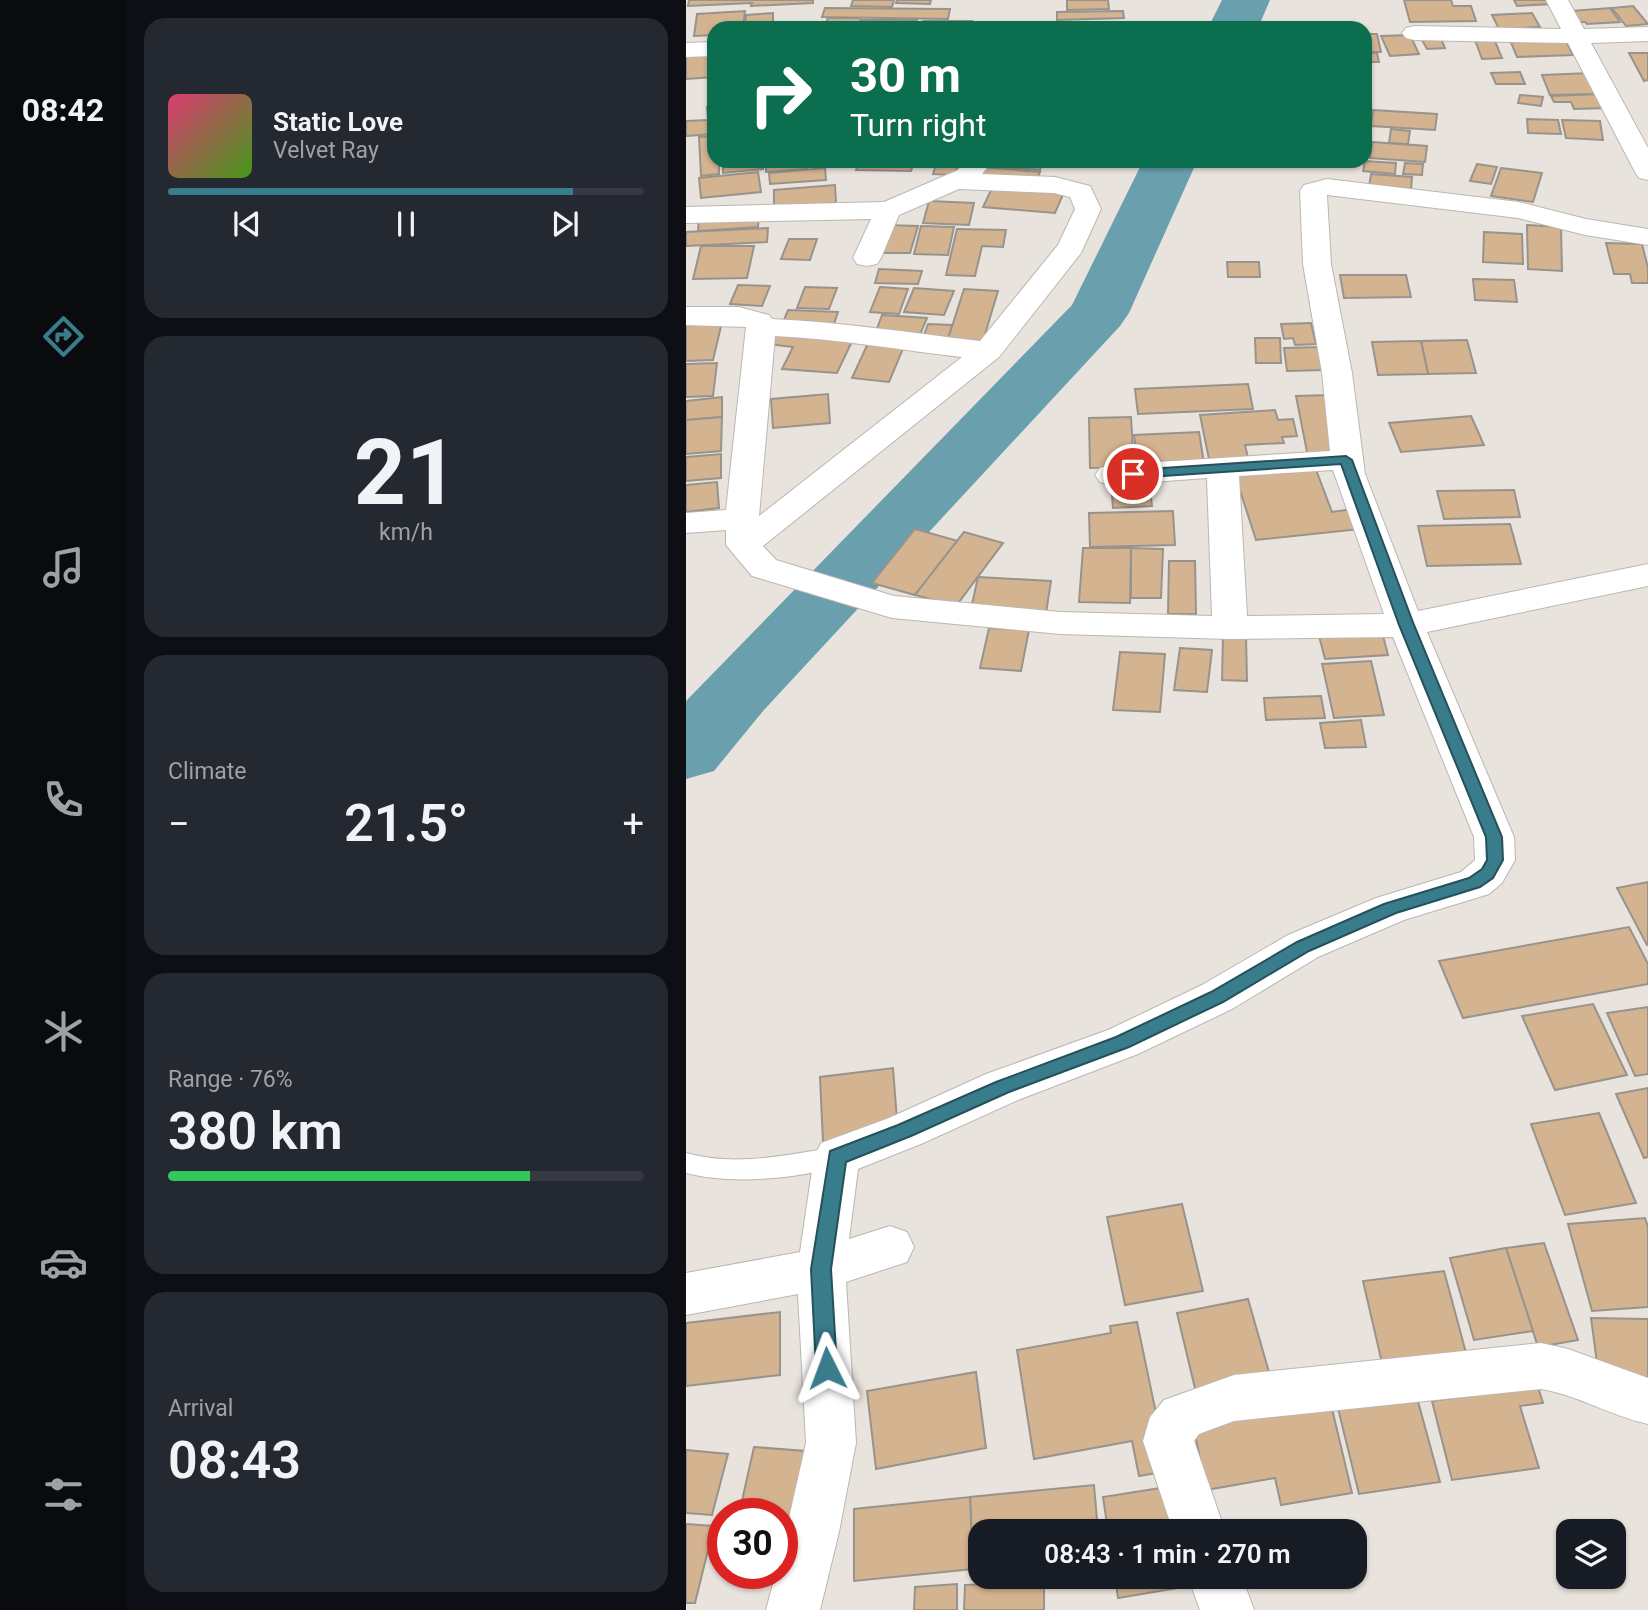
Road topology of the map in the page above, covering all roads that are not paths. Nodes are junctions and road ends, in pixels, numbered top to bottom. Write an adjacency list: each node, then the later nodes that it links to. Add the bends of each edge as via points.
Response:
1 (1557, 0): 4 (street)
2 (1414, 33): 4 (street)
3 (1648, 34): 4 (street)
4 (1577, 36): 8 (street)
5 (707, 48): 6 (street)
6 (686, 50)
7 (973, 168): 9 (street)
8 (1648, 172)
9 (955, 181): 10 (street); 16 (street, via 1055,185 1081,192 1088,209 1072,247)
10 (888, 210): 11 (street); 13 (street)
11 (686, 215)
12 (1648, 237): 17 (street, via 1520,210 1348,188 1313,191 1317,264 1337,373)
13 (867, 257)
14 (686, 316): 15 (street, via 738,316 759,321)
15 (761, 327): 16 (street, via 832,330); 21 (street)
16 (988, 351): 21 (street)
17 (1346, 460): 18 (street); 23 (street)
18 (1223, 468): 19 (street); 24 (street)
19 (1111, 475)
20 (686, 523): 21 (street)
21 (750, 544): 24 (street, via 892,607 1060,623)
22 (1648, 575): 23 (street)
23 (1406, 625): 24 (street); 26 (street, via 1494,837 1495,860 1488,873 1475,883 1390,909 1303,946 1217,997 1123,1042 1002,1087)
24 (1230, 628)
25 (686, 1163): 26 (lane, via 709,1171)
26 (836, 1165): 28 (street)
27 (890, 1247): 28 (street)
28 (822, 1259): 29 (street); 33 (street, via 831,1443)
29 (686, 1294)
30 (1648, 1401): 31 (street, via 1541,1366 1234,1398 1182,1417 1168,1434)
31 (1195, 1519)
32 (1219, 1589): 34 (street)
33 (793, 1610)
34 (1227, 1610)

